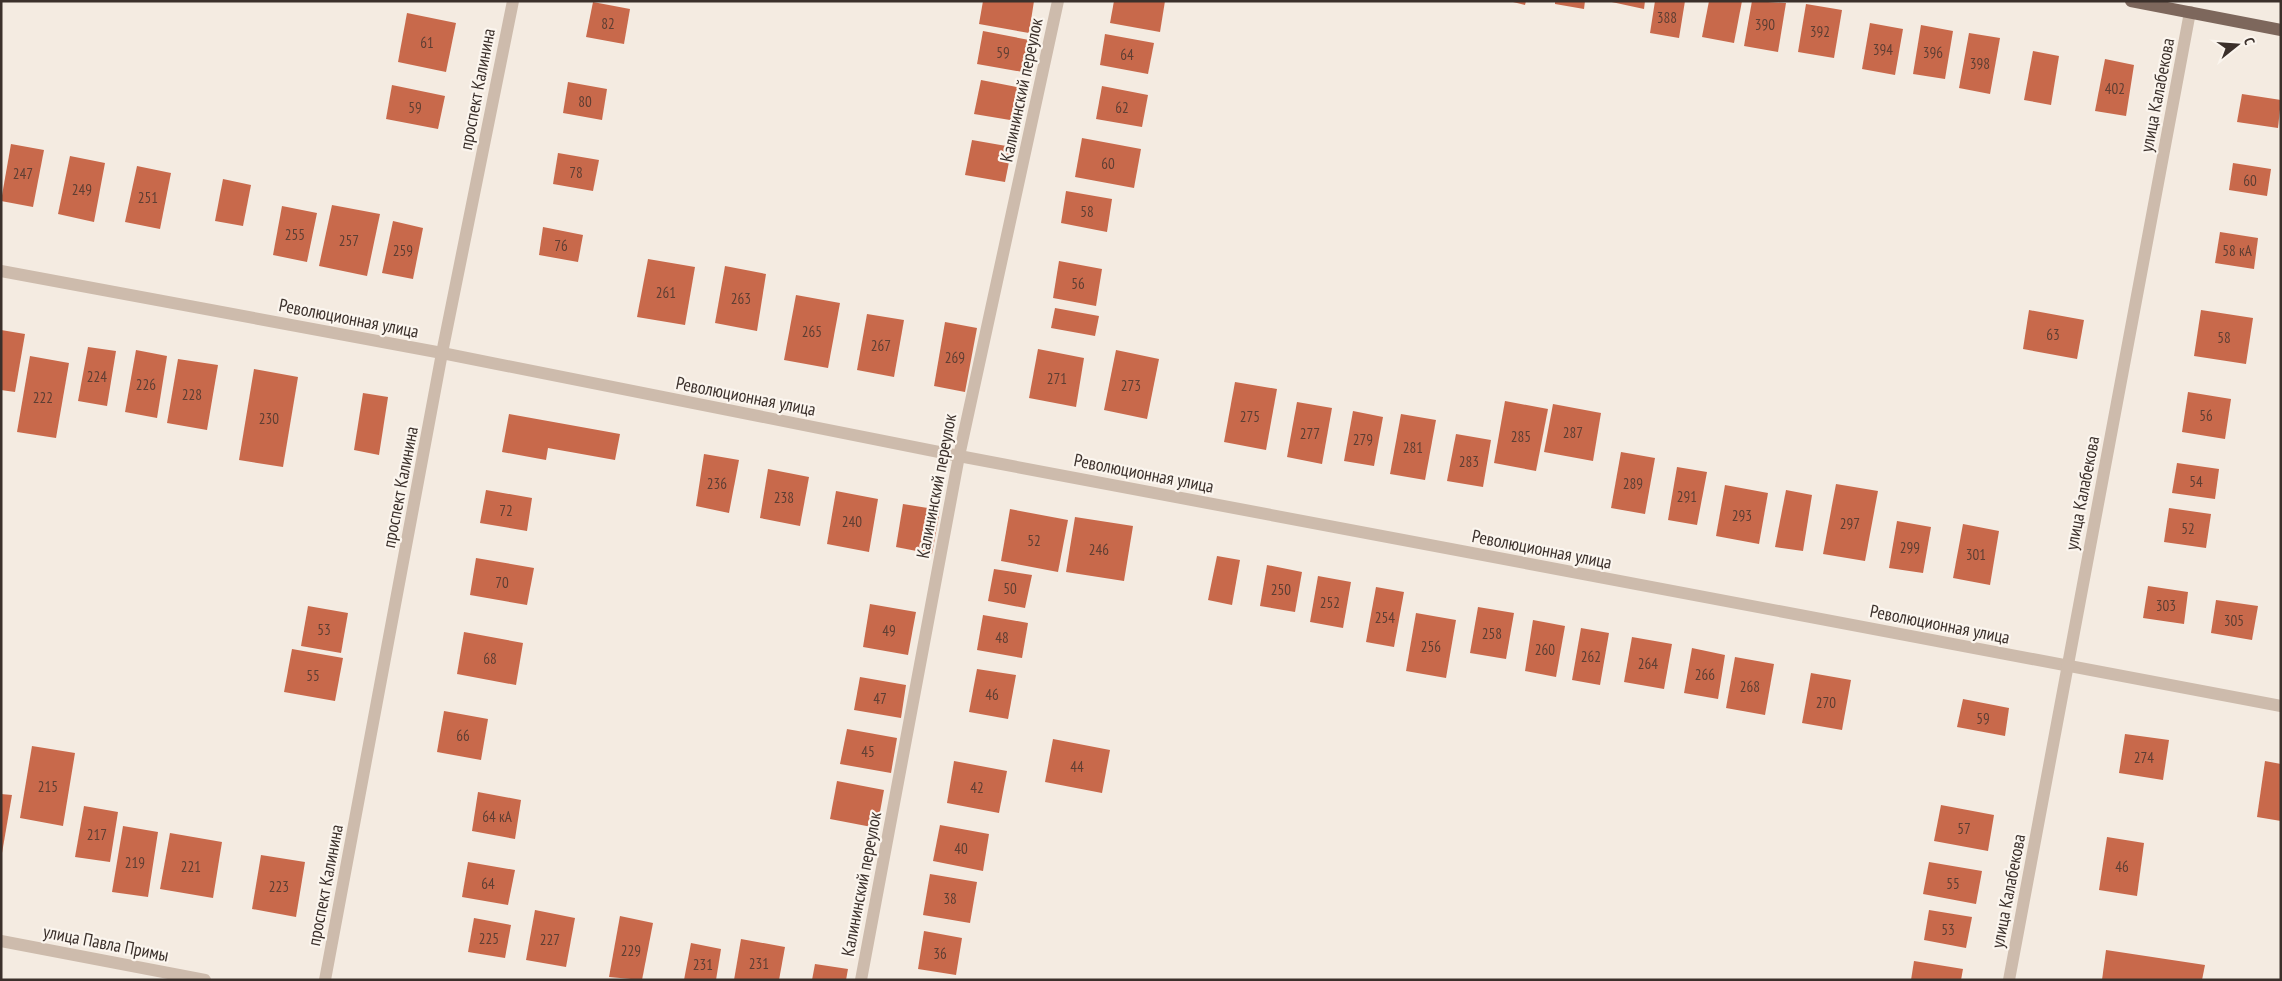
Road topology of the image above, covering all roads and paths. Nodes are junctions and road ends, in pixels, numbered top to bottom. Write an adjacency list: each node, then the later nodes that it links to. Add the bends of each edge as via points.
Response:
1 (513, 1): 7 (street, проспект Калинина)
2 (1058, 1): 8 (street, Калининский переулок)
3 (2131, 1): 4 (main road)
4 (2190, 12): 5 (main road); 9 (street, улица Калабекова)
5 (2281, 30)
6 (1, 271): 7 (street, Революционная улица)
7 (442, 353): 8 (street, Революционная улица); 13 (street, проспект Калинина)
8 (959, 456): 9 (street, Революционная улица); 14 (street, Калининский переулок)
9 (2068, 666): 10 (street, Революционная улица); 15 (street, улица Калабекова)
10 (2281, 706)
11 (1, 941): 12 (street, улица Павла Примы)
12 (205, 980)
13 (325, 980)
14 (861, 980)
15 (2009, 980)

